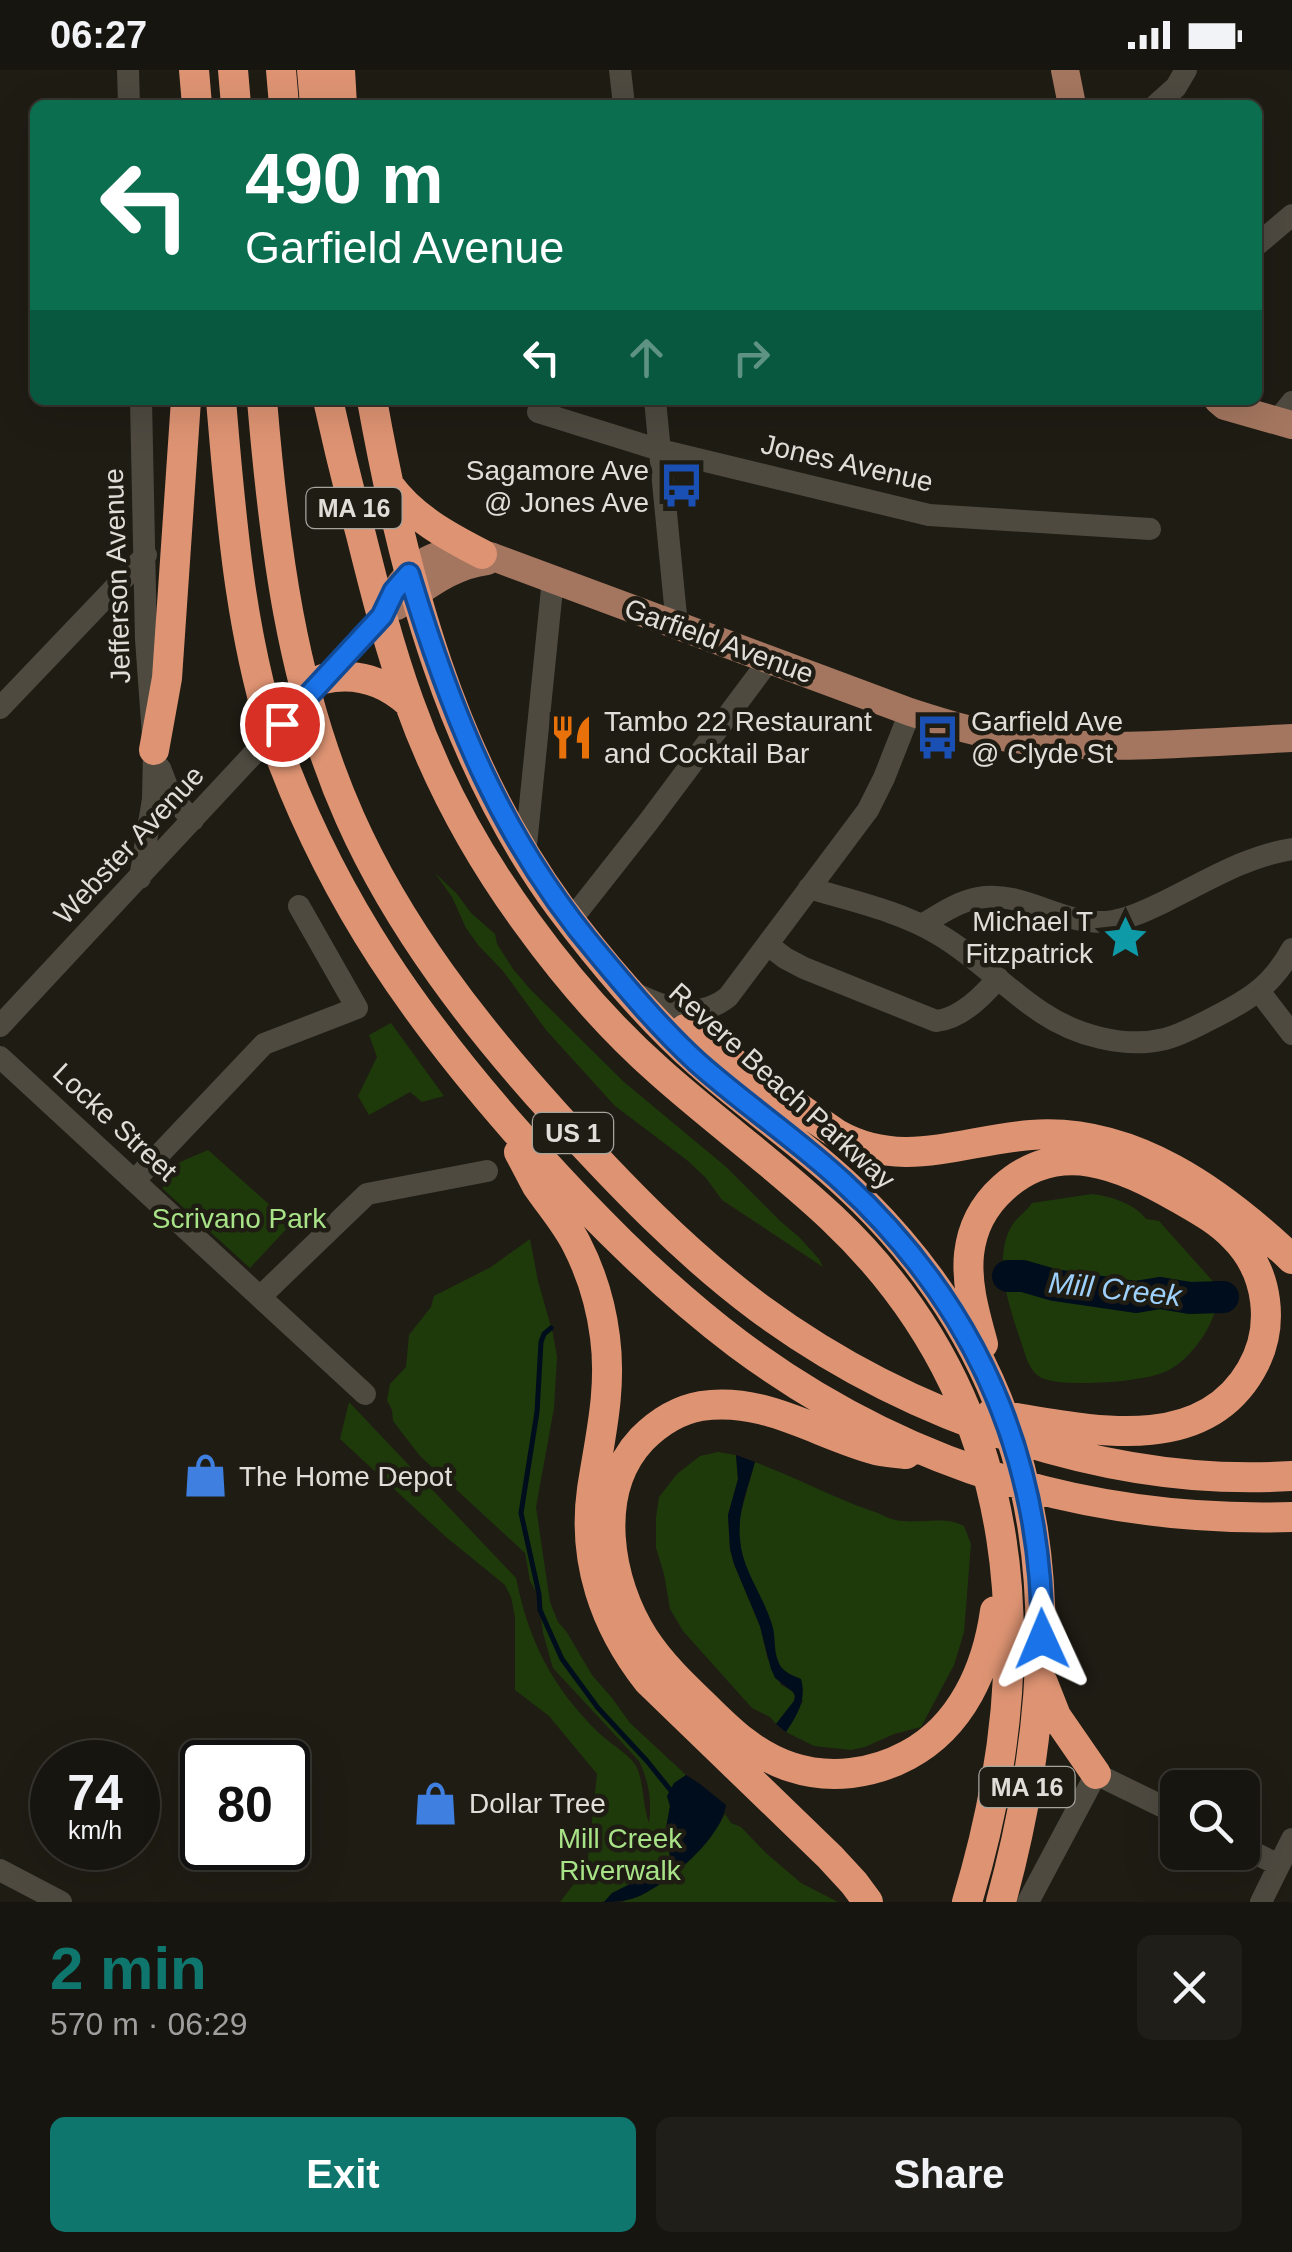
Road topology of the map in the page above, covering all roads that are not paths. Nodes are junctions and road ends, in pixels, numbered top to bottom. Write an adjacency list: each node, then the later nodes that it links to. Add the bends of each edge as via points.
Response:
1 (128, 70): 10 (street)
2 (194, 70): 11 (highway)
3 (233, 70): 12 (highway)
4 (281, 70): 13 (highway)
5 (312, 70): 14 (highway)
6 (340, 70): 15 (highway)
7 (620, 70): 16 (street)
8 (1065, 70): 17 (main road)
9 (1186, 70): 18 (street)
10 (130, 100)
11 (197, 100)
12 (236, 100)
13 (284, 100)
14 (315, 100)
15 (342, 100)
16 (623, 100)
17 (1071, 100)
18 (1162, 100)
19 (1292, 214): 20 (street)
20 (1262, 240)
21 (141, 405): 34 (street, Jefferson Avenue)
22 (186, 405): 46 (highway, via 167,678)
23 (222, 405): 63 (highway, US 1, via 256,666 295,792 386,966)
24 (262, 405): 70 (highway, US 1, via 273,513 308,698 350,816 428,956 592,1154 686,1247 758,1306 842,1362 929,1406)
25 (329, 405): 38 (highway, MA 16)
26 (373, 405): 32 (highway, Revere Beach Parkway / MA 16)
27 (656, 405): 31 (street)
28 (1225, 405): 30 (main road)
29 (538, 412): 31 (street, Jones Avenue)
30 (1287, 416)
31 (660, 450): 33 (street, Jones Avenue, via 929,515); 39 (street)
32 (388, 484): 35 (highway, via 426,521); 37 (highway, Revere Beach Parkway / MA 16)
33 (1150, 529)
34 (146, 555): 43 (street); 46 (street, Jefferson Avenue)
35 (492, 558): 36 (main road, Garfield Avenue); 37 (main road, Garfield Avenue, via 444,553 426,562)
36 (553, 579): 39 (main road, Garfield Avenue); 49 (street)
37 (412, 584): 38 (main road, Garfield Avenue); 49 (highway, Revere Beach Parkway / MA 16, via 468,745)
38 (382, 616): 41 (street, Webster Avenue); 42 (highway, MA 16)
39 (677, 626): 40 (main road, Garfield Avenue)
40 (770, 659): 44 (main road, Garfield Avenue); 53 (street)
41 (323, 679): 42 (highway, via 370,680); 47 (street, Webster Avenue)
42 (409, 703): 73 (highway, MA 16, via 484,858 568,976 657,1070 830,1216 912,1310 968,1413)
43 (0, 708)
44 (910, 712): 45 (main road, Garfield Avenue, via 958,728 1075,745); 51 (street, via 874,799)
45 (1292, 738)
46 (154, 750): 47 (street, Jefferson Avenue, via 171,797); 50 (street, Jefferson Avenue, via 154,800)
47 (193, 820): 50 (street, Webster Avenue)
48 (1292, 850): 54 (street, via 1247,861 1116,921 1075,920 990,897 955,905)
49 (526, 855): 53 (highway, Revere Beach Parkway / MA 16)
50 (140, 878): 60 (street, Webster Avenue)
51 (809, 888): 54 (street); 55 (street)
52 (300, 906): 65 (street, via 357,1008 264,1044)
53 (571, 920): 58 (highway, Revere Beach Parkway / MA 16)
54 (922, 925): 57 (street)
55 (768, 945): 57 (street, via 804,968 936,1021 954,1016); 58 (street, via 728,997 710,1008 679,1010)
56 (1292, 949): 59 (street)
57 (998, 978): 59 (street, via 1064,1025 1132,1041 1163,1040)
58 (630, 991): 66 (highway, via 861,1146 904,1153 1036,1134 1113,1144 1215,1194); 69 (highway, Revere Beach Parkway / MA 16, via 698,1062 818,1160 899,1239 944,1299)
59 (1260, 991): 61 (street)
60 (0, 1026)
61 (1292, 1034)
62 (0, 1057): 65 (street, Locke Street)
63 (494, 1106): 71 (highway, US 1, via 618,1240 713,1324 820,1398); 83 (highway, via 576,1242 601,1312 607,1403 590,1532 594,1573 610,1621 648,1680)
64 (487, 1171): 67 (street, via 367,1194)
65 (134, 1180): 67 (street, Locke Street)
66 (1292, 1260)
67 (260, 1297): 68 (street, Locke Street)
68 (364, 1394)
69 (999, 1402): 70 (highway, via 970,1293 969,1252 982,1212 1013,1179 1057,1161 1107,1165 1154,1184 1232,1234 1255,1265 1267,1326 1256,1361 1235,1392 1191,1420 1156,1429); 75 (highway, Revere Beach Parkway / MA 16, via 1034,1522)
70 (1042, 1434): 72 (highway, US 1, via 1113,1464 1159,1473)
71 (949, 1461): 73 (highway, via 876,1450 749,1407 706,1405 676,1414 632,1452 615,1490 612,1550 634,1620 666,1668 770,1759 835,1774 877,1768 934,1738 973,1686 995,1615); 74 (highway, US 1, via 1057,1495 1158,1513)
72 (1292, 1476)
73 (998, 1513): 84 (highway, MA 16, via 1008,1607 1005,1704 989,1813)
74 (1292, 1516)
75 (1040, 1670): 76 (highway, via 1056,1716); 85 (highway, Revere Beach Parkway / MA 16, via 1025,1796)
76 (1096, 1774): 77 (street); 86 (street)
77 (1160, 1805)
78 (1292, 1839): 80 (street)
79 (1260, 1855): 80 (street)
80 (1279, 1865): 87 (street)
81 (0, 1870): 82 (street)
82 (61, 1902)
83 (868, 1902)
84 (966, 1902)
85 (1001, 1902)
86 (1028, 1902)
87 (1261, 1902)

